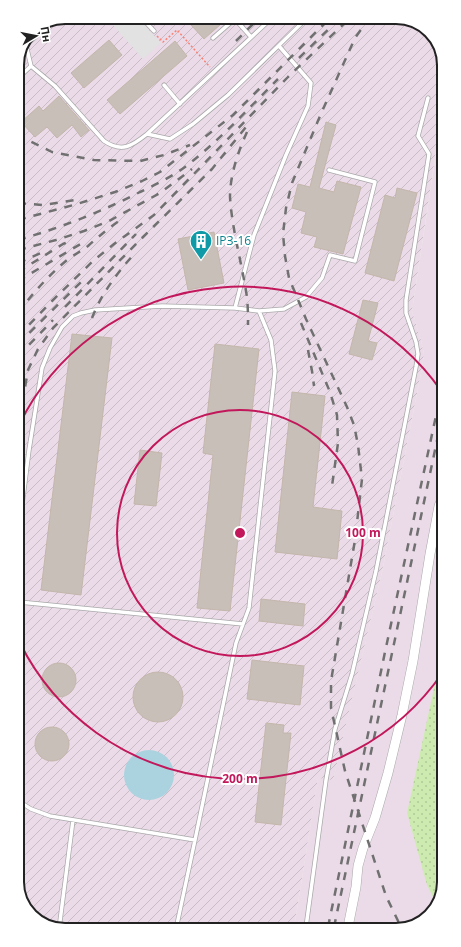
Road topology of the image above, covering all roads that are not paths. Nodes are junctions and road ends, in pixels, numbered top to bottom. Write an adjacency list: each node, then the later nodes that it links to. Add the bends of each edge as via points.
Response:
1 (148, 24): 6 (lane)
2 (229, 24): 8 (lane)
3 (241, 24): 7 (lane)
4 (265, 24): 7 (lane)
5 (301, 24): 9 (lane)
6 (154, 31)
7 (251, 37): 15 (lane)
8 (213, 38)
9 (279, 46): 16 (lane, via 228,95 193,124 170,139); 18 (lane, via 311,83 308,106 254,235)
10 (27, 49): 11 (lane)
11 (31, 66): 12 (lane); 16 (lane, via 55,86 111,146 128,147)
12 (24, 72)
13 (164, 85): 15 (lane)
14 (428, 98): 29 (lane, via 418,136 429,154 406,300 406,313 418,354 376,571 352,674 335,729)
15 (180, 104): 16 (lane)
16 (147, 134)
17 (329, 170): 19 (lane, via 375,182 355,261 330,255 322,278 306,297 284,309)
18 (235, 308): 19 (lane); 20 (lane, via 162,306 95,310 73,316 62,327 42,368)
19 (259, 311): 23 (lane, via 271,340 275,371 249,608)
20 (24, 489)
21 (437, 517): 30 (street, via 402,716 377,810 358,866)
22 (24, 602): 23 (lane)
23 (243, 624): 26 (lane, via 236,643)
24 (24, 805): 25 (lane, via 50,816)
25 (73, 820): 26 (lane); 27 (lane)
26 (196, 840): 28 (lane)
27 (59, 922)
28 (177, 923)
29 (307, 923)
30 (349, 923)

